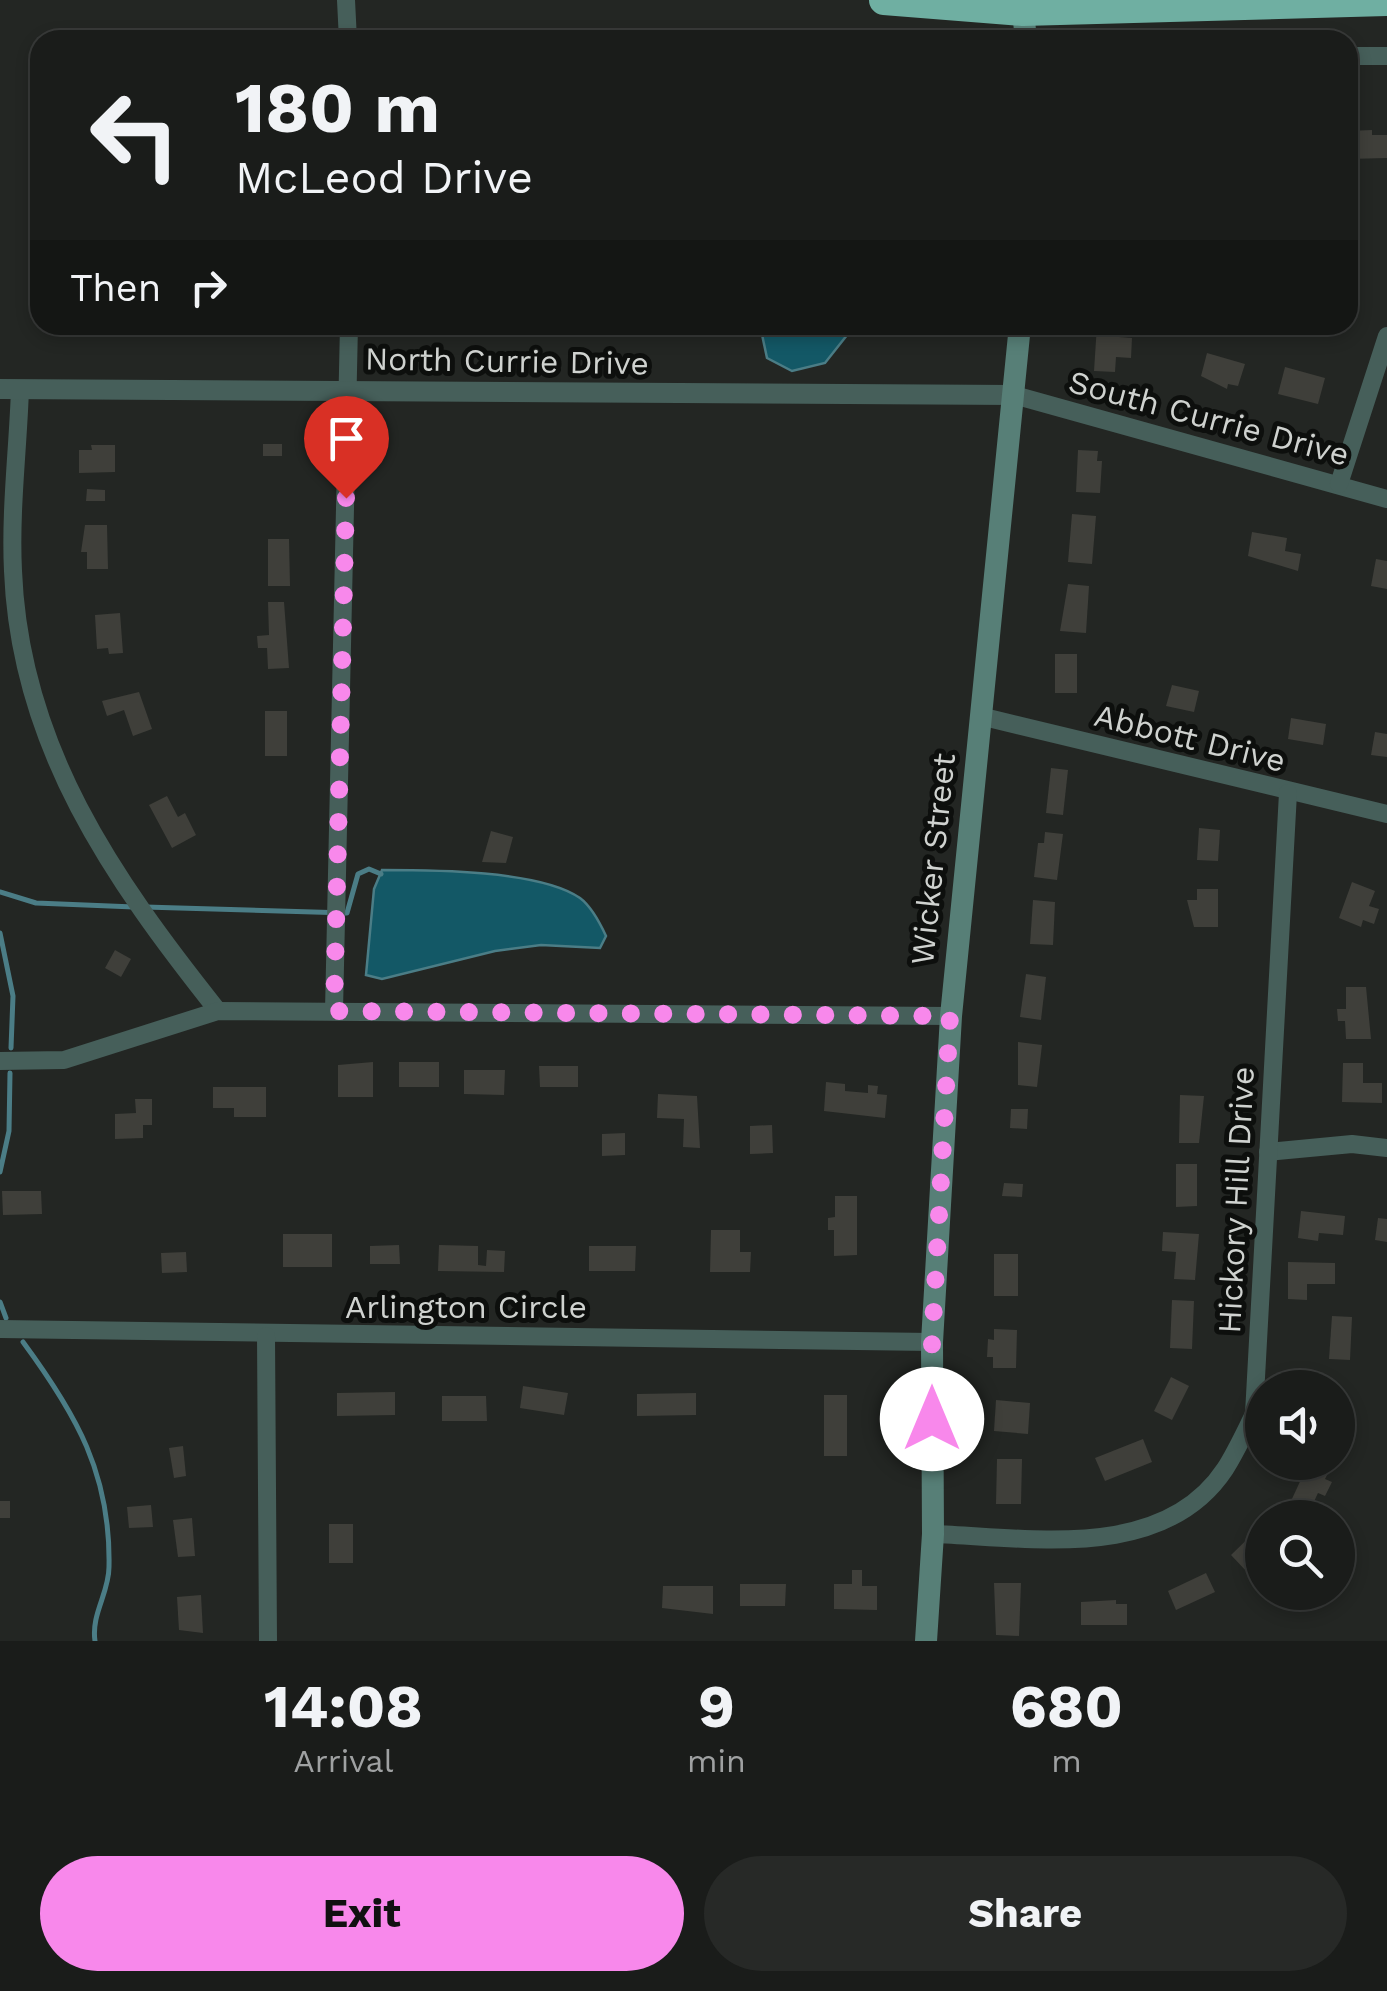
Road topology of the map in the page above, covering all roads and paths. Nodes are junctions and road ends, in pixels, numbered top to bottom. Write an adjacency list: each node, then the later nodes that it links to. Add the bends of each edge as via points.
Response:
1 (346, 0): 5 (street)
2 (884, 0): 4 (highway)
3 (1387, 1): 4 (highway)
4 (1025, 25)
5 (348, 30)
6 (1358, 56): 7 (street)
7 (1387, 56)
8 (349, 335): 12 (street)
9 (1019, 335): 13 (main road, Wicker Street)
10 (1387, 336): 14 (street)
11 (10, 389): 12 (street, North Currie Drive); 20 (street, via 13,572 34,710 75,806 151,927)
12 (349, 390): 13 (street, North Currie Drive); 19 (street)
13 (1014, 396): 14 (street, South Currie Drive); 16 (main road, Wicker Street)
14 (1339, 484): 15 (street, South Currie Drive)
15 (1387, 498)
16 (980, 716): 17 (street, Abbott Drive); 21 (main road, Wicker Street)
17 (1288, 794): 18 (street, Abbott Drive); 24 (street, Hickory Hill Drive)
18 (1387, 814)
19 (334, 1011): 20 (street); 21 (street)
20 (218, 1012): 22 (street, via 64,1060)
21 (950, 1016): 27 (main road, Wicker Street)
22 (0, 1060)
23 (1387, 1148): 24 (street, via 1352,1144)
24 (1268, 1152): 28 (street, Hickory Hill Drive, via 1254,1414 1224,1471 1190,1506 1105,1538)
25 (0, 1330): 26 (street, Arlington Circle)
26 (266, 1336): 27 (street, Arlington Circle); 29 (street)
27 (932, 1342): 28 (main road, Wicker Street)
28 (933, 1534): 30 (main road, Wicker Street)
29 (268, 1641)
30 (926, 1641)

